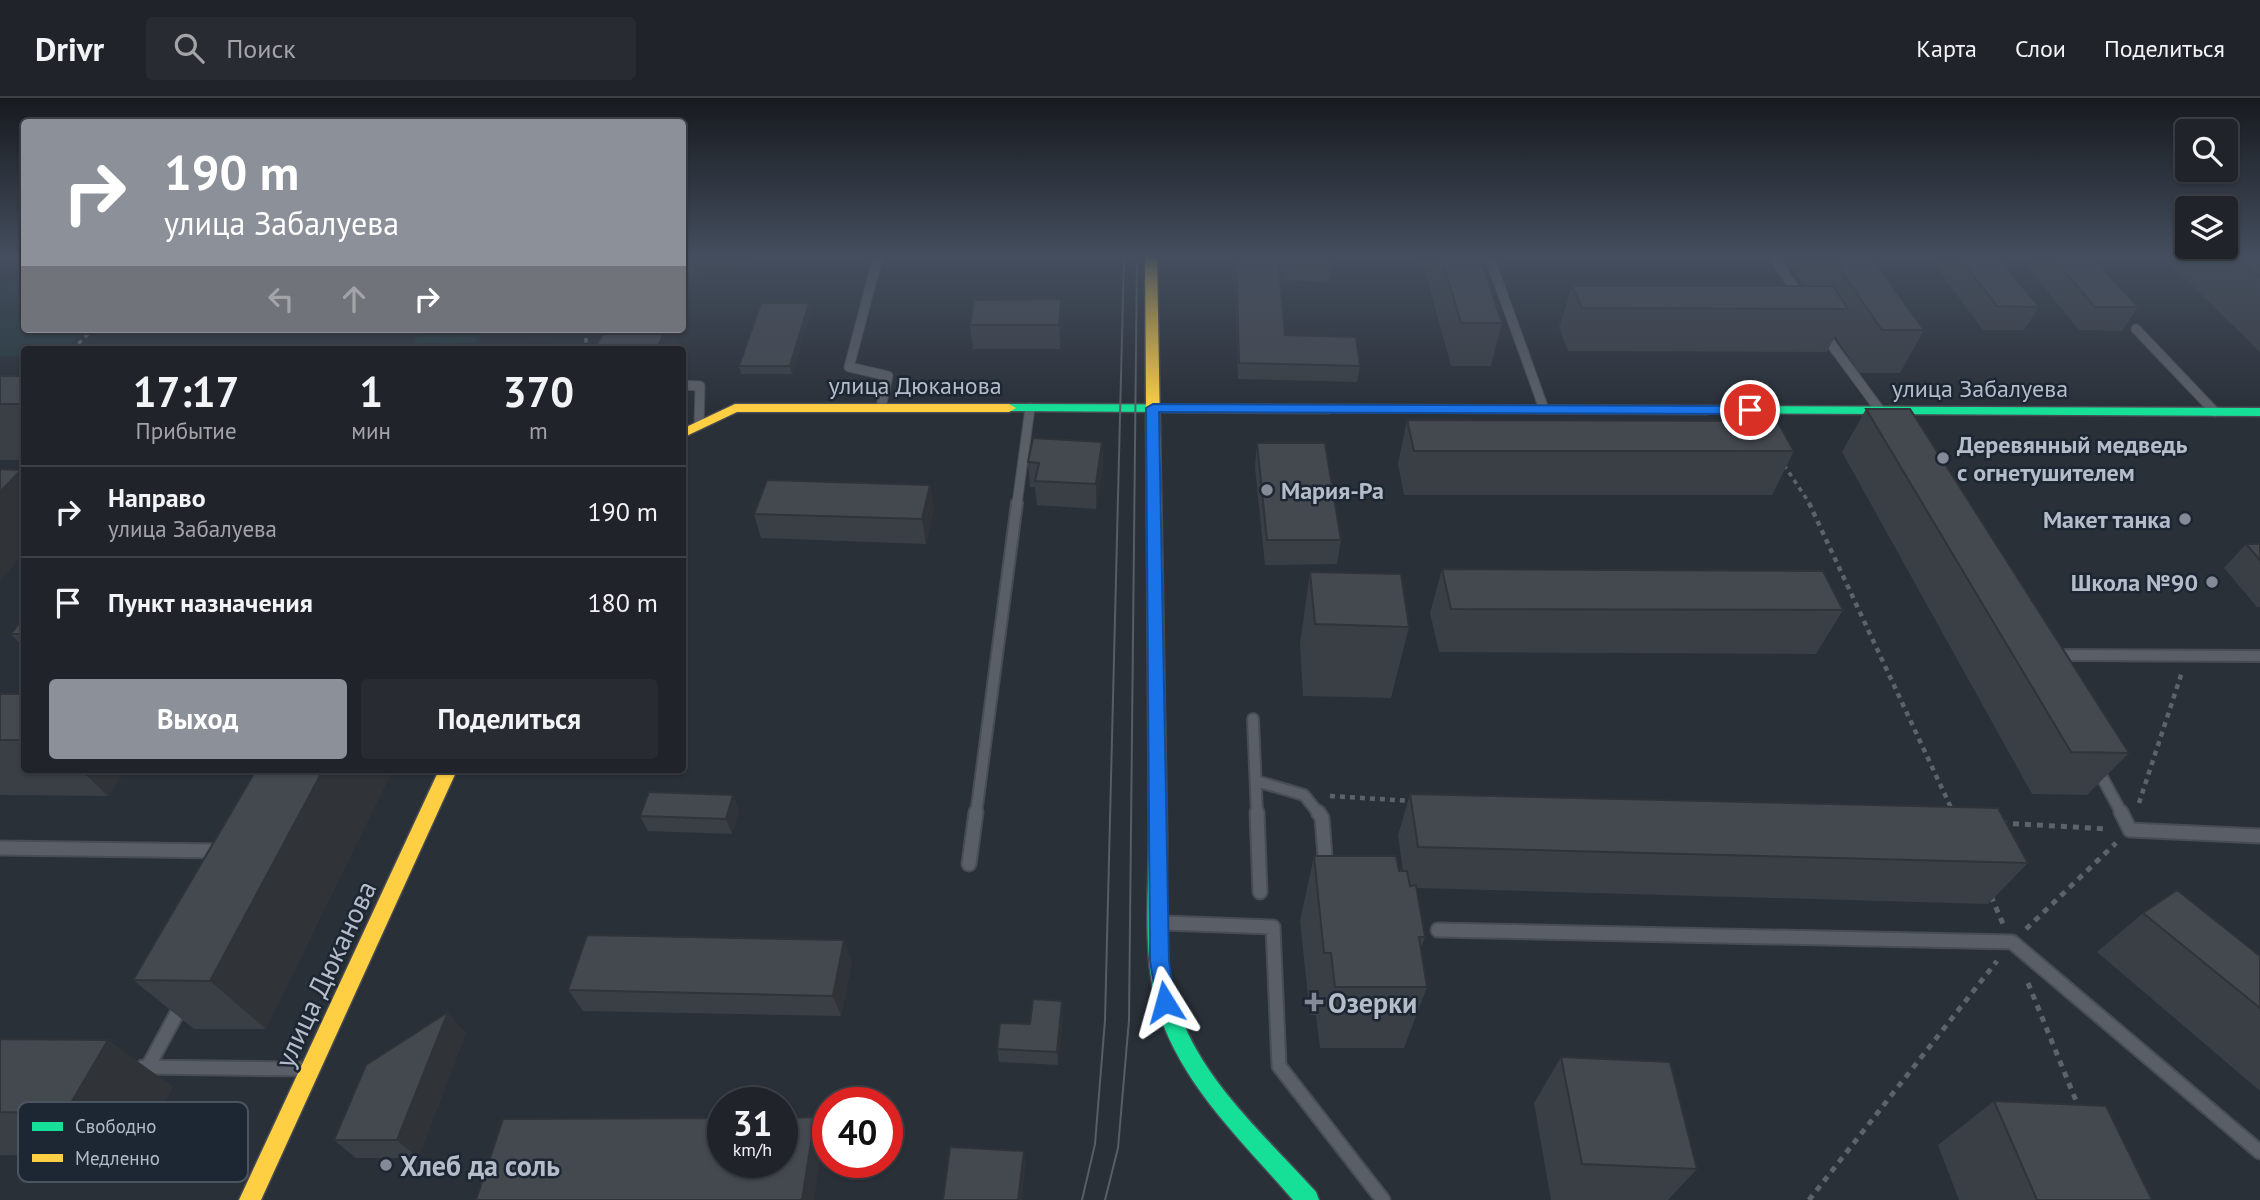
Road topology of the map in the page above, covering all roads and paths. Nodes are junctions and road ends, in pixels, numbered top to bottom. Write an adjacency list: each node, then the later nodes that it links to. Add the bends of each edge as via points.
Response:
1 (865, 307): 9 (lane, via 849,367 888,376)
2 (1152, 307): 11 (street)
3 (1507, 307): 12 (lane)
4 (1819, 326): 15 (lane)
5 (2136, 329): 13 (lane)
6 (89, 333): 7 (path)
7 (76, 346)
8 (686, 385): 16 (lane, via 700,386)
9 (881, 407): 10 (street, улица Дюканова); 16 (street, улица Дюканова, via 735,408)
10 (1030, 408): 11 (street, улица Дюканова); 33 (lane)
11 (1153, 408): 12 (street, улица Забалуева); 37 (street)
12 (1544, 409): 15 (street, улица Забалуева)
13 (2215, 412): 14 (street, улица Забалуева); 15 (street, улица Забалуева)
14 (2260, 412)
15 (1884, 416)
16 (699, 425): 17 (street, улица Дюканова)
17 (686, 431)
18 (1776, 454): 27 (path, via 1806,496)
19 (2037, 655): 20 (lane)
20 (2260, 656)
21 (1254, 719): 24 (lane)
22 (2093, 760): 29 (lane)
23 (447, 773): 42 (street, улица Дюканова)
24 (1256, 781): 25 (lane); 35 (lane)
25 (1304, 795): 26 (path); 34 (lane, via 1322,818)
26 (1416, 801)
27 (1957, 820)
28 (1997, 822): 29 (path)
29 (2130, 830): 30 (lane)
30 (2260, 836)
31 (0, 848): 32 (lane)
32 (238, 851)
33 (969, 864)
34 (1327, 877)
35 (1261, 892)
36 (1990, 893): 39 (path)
37 (1159, 923): 45 (street, via 1165,1002 1182,1042 1215,1091); 47 (lane, via 1273,927 1279,1066)
38 (1438, 930): 39 (lane)
39 (2012, 942): 44 (lane)
40 (2027, 981): 43 (path)
41 (187, 995): 42 (lane, via 141,1067)
42 (310, 1069): 46 (street, улица Дюканова)
43 (2080, 1110)
44 (2260, 1152)
45 (1305, 1199)
46 (250, 1200)
47 (1383, 1200)

